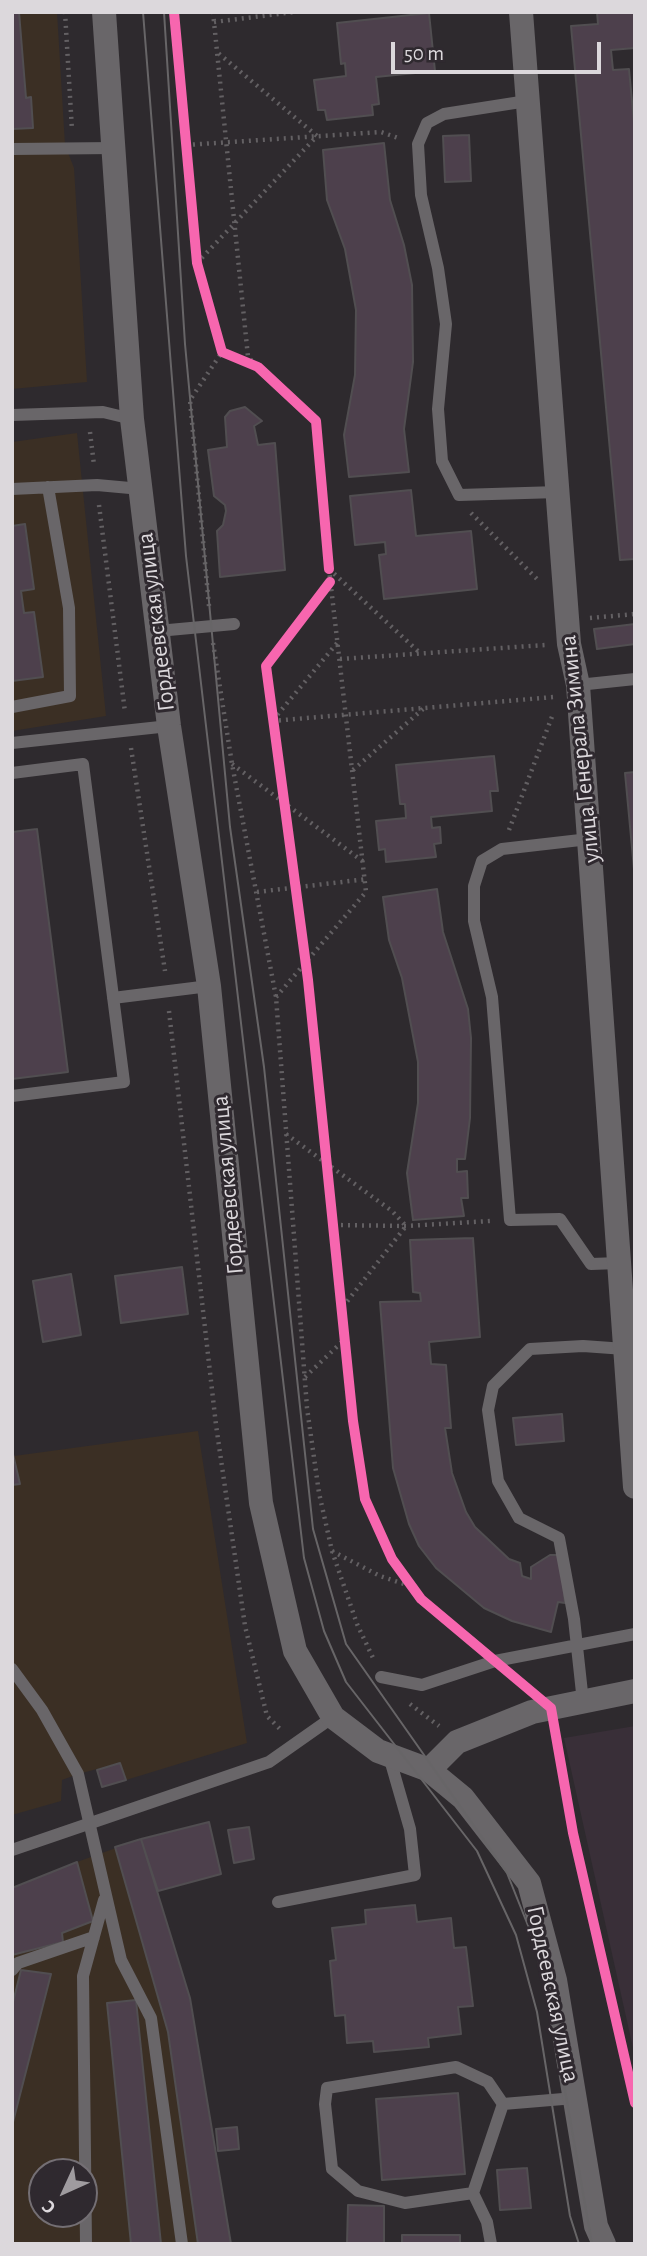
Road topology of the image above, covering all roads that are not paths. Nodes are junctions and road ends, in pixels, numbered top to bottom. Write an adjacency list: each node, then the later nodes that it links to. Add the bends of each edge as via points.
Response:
1 (104, 12): 4 (street, Гордеевская улица)
2 (521, 12): 3 (street, улица Генерала Зимина)
3 (527, 101): 11 (street, улица Генерала Зимина); 11 (lane, via 444,114 427,123 418,144 421,195 446,324 438,409 442,461 459,495)
4 (114, 148): 5 (lane); 7 (street, Гордеевская улица)
5 (12, 149)
6 (12, 415): 7 (lane, via 103,412)
7 (132, 419): 10 (street, Гордеевская улица)
8 (48, 487): 9 (lane); 10 (lane); 16 (lane, via 69,608 70,696)
9 (12, 489)
10 (141, 489): 13 (street, Гордеевская улица)
11 (558, 492): 15 (street, улица Генерала Зимина, via 567,624)
12 (234, 624): 13 (lane)
13 (158, 631): 17 (street, Гордеевская улица)
14 (635, 680): 15 (lane)
15 (578, 685): 20 (street, улица Генерала Зимина)
16 (12, 708)
17 (169, 726): 18 (lane); 21 (street, Гордеевская улица)
18 (12, 743)
19 (12, 773): 22 (lane, via 83,764)
20 (589, 839): 24 (street, улица Генерала Зимина); 24 (lane, via 502,849 482,861 474,887 474,921 492,996 510,1220 560,1219 591,1264)
21 (209, 986): 22 (lane); 34 (street, Гордеевская улица, via 261,1503 295,1651)
22 (113, 998): 23 (lane, via 124,1082)
23 (12, 1096)
24 (619, 1263): 25 (street, улица Генерала Зимина)
25 (625, 1349): 26 (street, улица Генерала Зимина); 29 (lane, via 530,1349 493,1386 488,1410 498,1481 519,1518 559,1538)
26 (634, 1476): 27 (street, улица Генерала Зимина)
27 (635, 1487)
28 (635, 1634): 29 (lane)
29 (577, 1647): 31 (lane, via 495,1661 422,1685); 33 (lane)
30 (12, 1669): 37 (lane, via 42,1710 78,1774)
31 (381, 1677)
32 (635, 1691): 33 (street)
33 (583, 1702): 36 (street, via 532,1712 457,1742)
34 (333, 1717): 35 (street, Гордеевская улица); 37 (lane, via 269,1762)
35 (389, 1756): 36 (street, Гордеевская улица); 40 (lane, via 410,1829 415,1875)
36 (429, 1770): 43 (street, Гордеевская улица, via 463,1798 529,1884 555,1980)
37 (88, 1824): 38 (lane); 39 (lane)
38 (12, 1850)
39 (105, 1896): 41 (lane); 47 (lane, via 121,1960 151,2018)
40 (278, 1902)
41 (94, 1937): 42 (lane, via 18,1963); 46 (lane, via 83,1976)
42 (12, 1970)
43 (575, 2098): 44 (lane); 49 (street, Гордеевская улица, via 596,2226)
44 (503, 2104): 45 (lane); 45 (lane, via 488,2082 456,2067 327,2088 332,2169 358,2191 405,2203)
45 (473, 2193): 48 (lane, via 487,2222)
46 (86, 2244)
47 (183, 2244)
48 (491, 2244)
49 (604, 2244)

